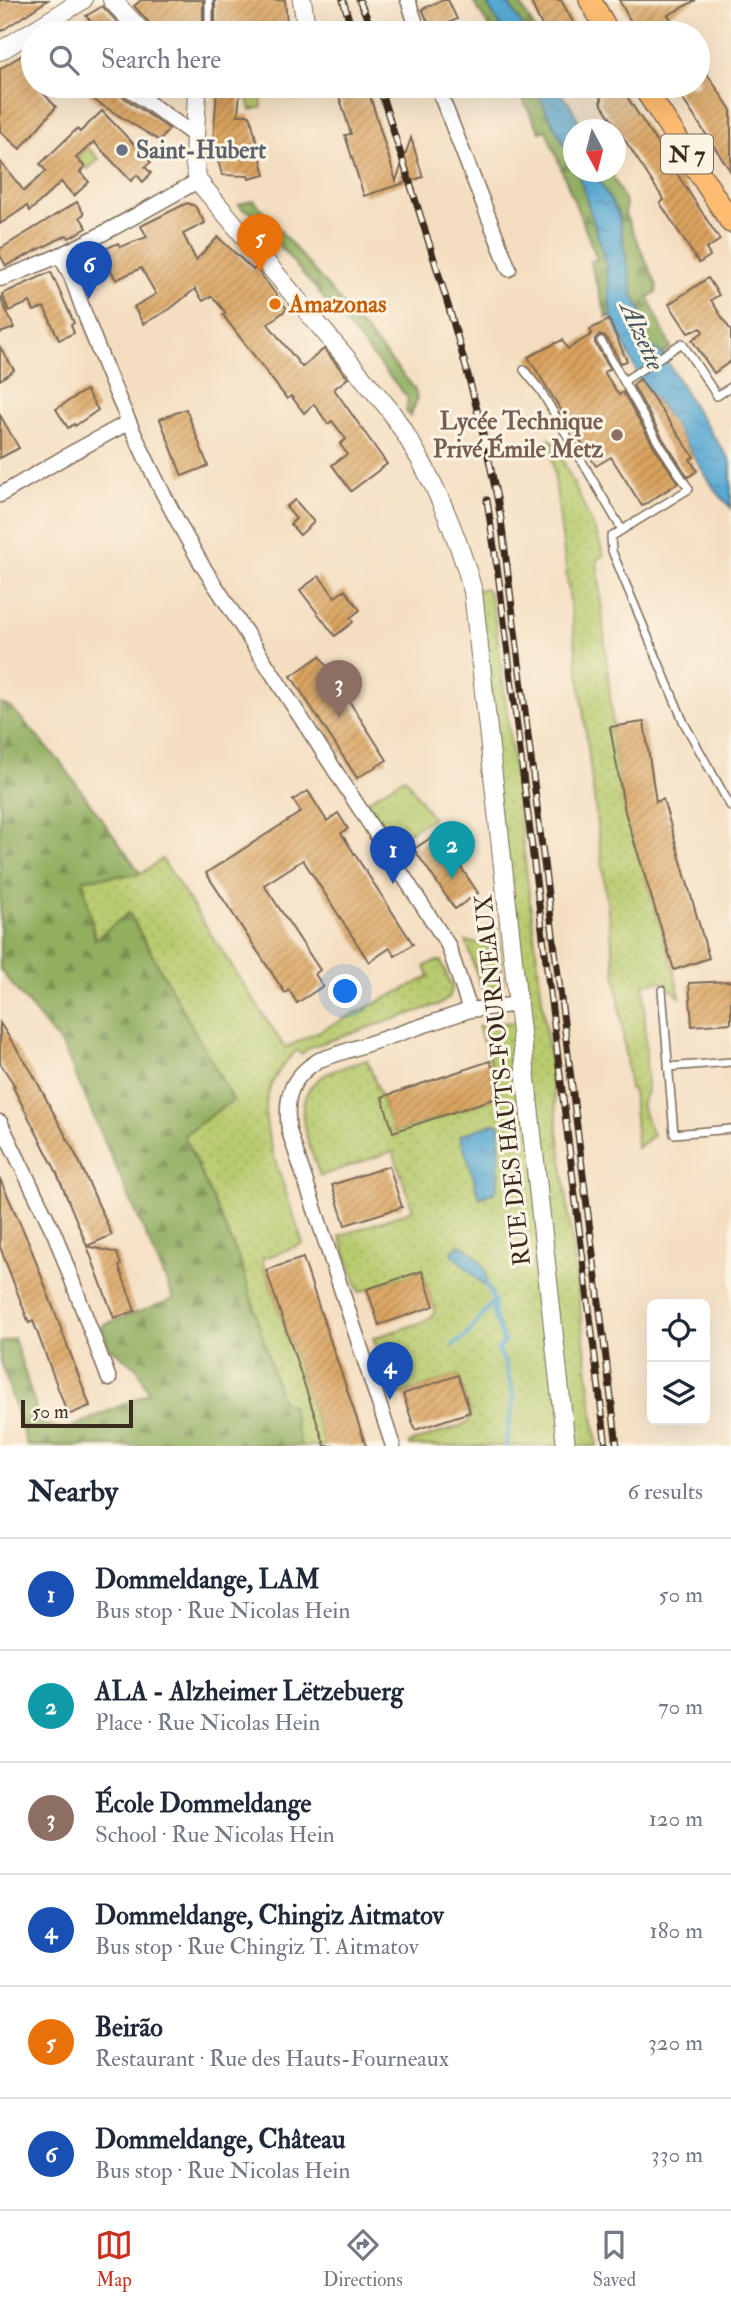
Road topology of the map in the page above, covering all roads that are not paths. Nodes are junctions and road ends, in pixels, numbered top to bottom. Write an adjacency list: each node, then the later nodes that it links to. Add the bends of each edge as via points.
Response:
1 (83, 0): 7 (street)
2 (112, 0): 8 (street)
3 (209, 0): 9 (lane)
4 (302, 0): 10 (street)
5 (408, 0): 11 (street)
6 (590, 0): 12 (main road)
7 (49, 21)
8 (132, 21)
9 (209, 21)
10 (305, 21)
11 (415, 21)
12 (602, 21)
13 (21, 38): 14 (street)
14 (0, 51)
15 (142, 98): 19 (street)
16 (198, 98): 19 (street)
17 (442, 98): 23 (street)
18 (651, 98): 21 (main road, N 7)
19 (194, 135): 20 (street)
20 (198, 181): 22 (street); 34 (street, RUE DES HAUTS-FOURNEAUX, via 389,409 428,471 465,561 479,627)
21 (731, 222)
22 (60, 255): 24 (street); 29 (street)
23 (509, 269)
24 (0, 279)
25 (601, 341): 27 (lane)
26 (524, 370): 31 (lane, via 541,391)
27 (624, 381): 28 (lane, via 682,343 717,396); 31 (lane, via 689,489)
28 (731, 387)
29 (129, 422): 30 (street); 35 (street, via 202,565 448,945)
30 (0, 495)
31 (622, 530): 32 (lane, via 611,537 612,551 684,723)
32 (731, 807)
33 (662, 990): 37 (lane)
34 (519, 1004): 35 (street); 42 (street, RUE DES HAUTS-FOURNEAUX)
35 (470, 1010): 41 (street, via 319,1060 295,1080 286,1106 289,1131)
36 (731, 1062): 37 (lane)
37 (668, 1067): 39 (lane, via 674,1134)
38 (0, 1122): 40 (street, via 55,1235)
39 (731, 1129)
40 (109, 1379)
41 (393, 1446)
42 (566, 1446)

